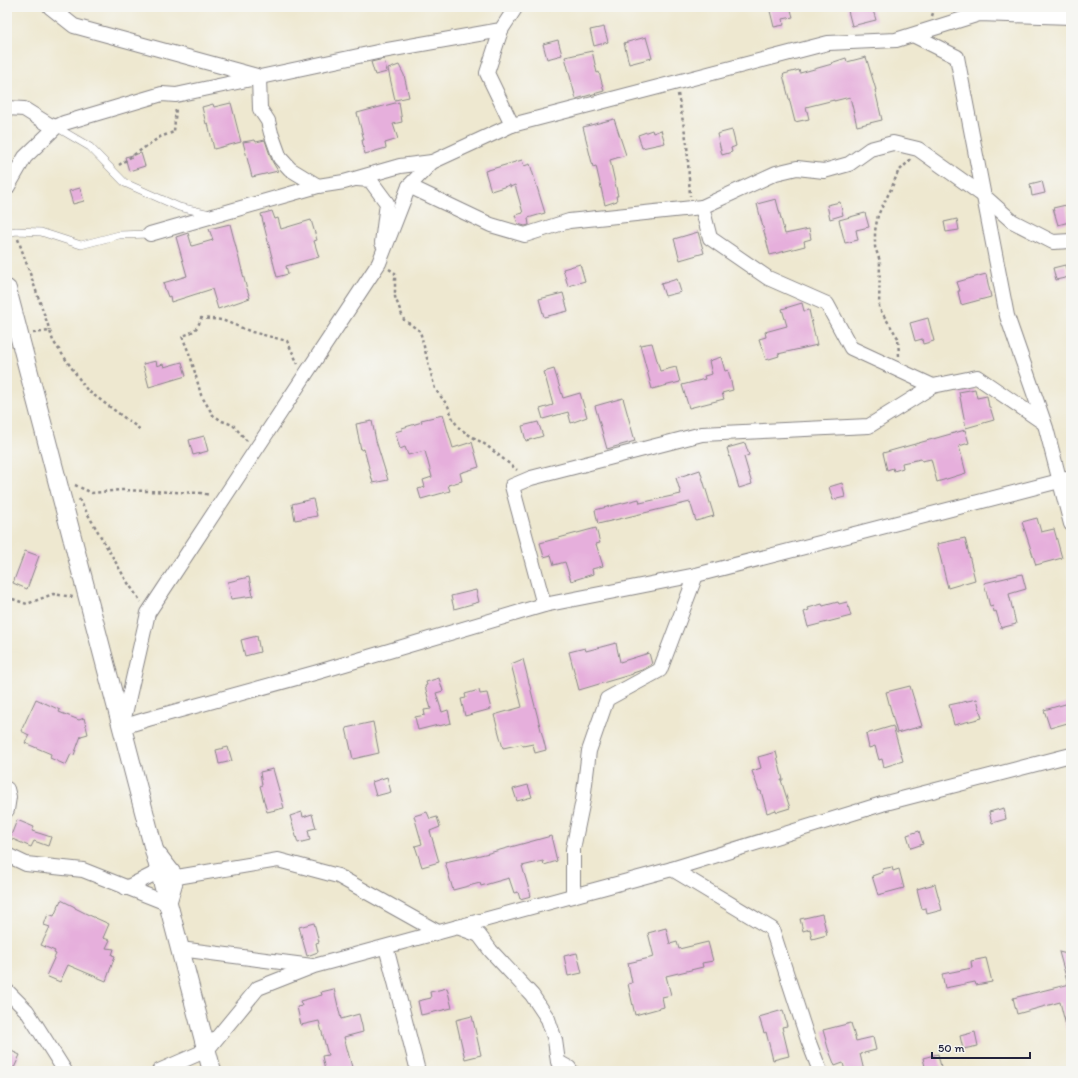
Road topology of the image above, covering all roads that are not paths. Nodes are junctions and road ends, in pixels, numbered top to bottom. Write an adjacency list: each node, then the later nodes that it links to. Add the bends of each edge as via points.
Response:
1 (50, 7): 6 (street, via 74,26)
2 (516, 7): 4 (street)
3 (1071, 17): 5 (street, via 979,14)
4 (501, 30): 6 (street); 8 (street, via 487,73)
5 (913, 35): 8 (street, via 896,40 828,43); 15 (street, via 957,57)
6 (259, 77): 9 (street, via 176,95 162,94); 12 (street, via 260,109 268,122 280,158 290,168)
7 (7, 108): 9 (street, via 24,109)
8 (512, 125): 10 (street)
9 (56, 127): 14 (street, via 25,157); 17 (lane, via 90,147 125,183 179,207)
10 (432, 162): 11 (street, via 400,166); 13 (street)
11 (354, 179): 12 (street); 21 (street, via 370,180 387,203)
12 (318, 186): 17 (street)
13 (410, 186): 16 (street, via 492,225 525,235 569,221); 21 (street)
14 (7, 188)
15 (984, 196): 16 (street, via 918,149 893,143 870,149 850,164 824,171 797,168 776,173); 20 (street, via 1012,221 1053,242); 25 (street, via 1007,316)
16 (696, 208): 24 (street, via 710,238 768,278 827,304 851,348)
17 (216, 215): 19 (street)
18 (7, 233): 19 (lane, via 41,232 81,245 120,235)
19 (150, 234)
20 (1071, 241)
21 (379, 263): 30 (street, via 148,612)
22 (7, 289): 23 (street)
23 (13, 336): 30 (street, via 89,600)
24 (933, 386): 25 (street, via 977,377); 29 (street, via 869,426 702,434 531,478 512,486)
25 (1044, 423): 26 (street)
26 (1066, 480): 27 (street); 28 (street)
27 (1071, 524)
28 (696, 575): 29 (street); 40 (street, via 660,670 607,699 589,751 583,800 573,848)
29 (544, 605): 30 (street)
30 (122, 727): 34 (street)
31 (1071, 755): 36 (street, via 882,804)
32 (7, 788): 33 (street)
33 (7, 810)
34 (154, 847): 37 (street); 38 (street)
35 (7, 855): 39 (street, via 26,864 83,870)
36 (672, 869): 40 (street); 54 (street, via 772,929)
37 (160, 871): 39 (street); 41 (street)
38 (177, 877): 41 (street); 43 (street, via 278,860 338,876)
39 (126, 888): 41 (street)
40 (573, 896): 42 (street)
41 (169, 904): 45 (street)
42 (457, 928): 43 (street); 53 (street, via 479,935 491,952 532,995 548,1019 555,1040 558,1062)
43 (438, 932): 44 (street)
44 (386, 947): 46 (street); 52 (street)
45 (180, 949): 46 (street); 48 (street)
46 (314, 966): 48 (street, via 258,988)
47 (7, 991): 49 (street, via 27,1011)
48 (207, 1050): 50 (street); 51 (street)
49 (65, 1071)
50 (159, 1071)
51 (212, 1071)
52 (418, 1071)
53 (571, 1071)
54 (820, 1071)

